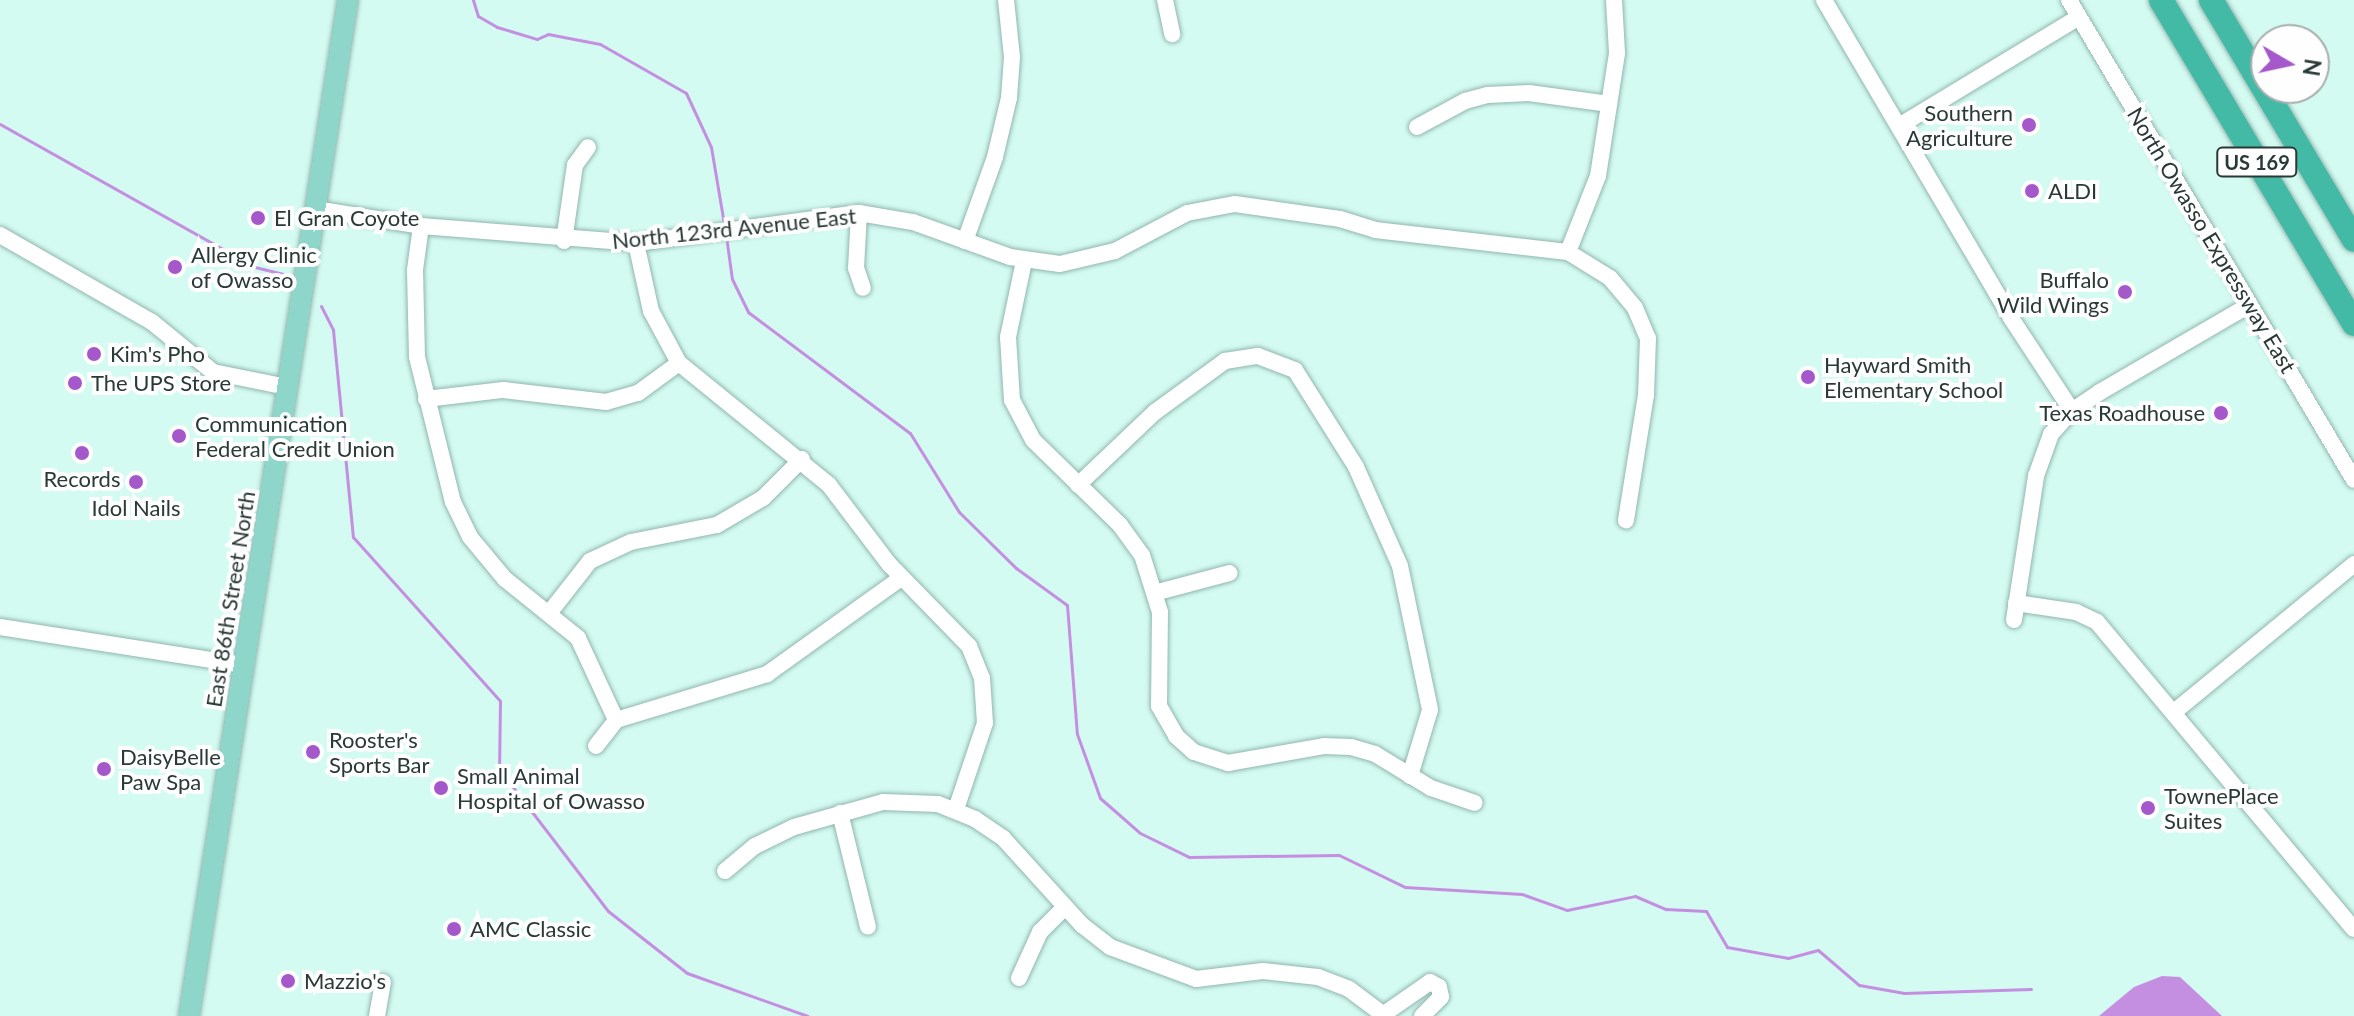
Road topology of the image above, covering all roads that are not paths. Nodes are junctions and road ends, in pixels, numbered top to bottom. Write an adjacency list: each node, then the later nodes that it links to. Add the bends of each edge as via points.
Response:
1 (348, 0): 15 (main road, East 86th Street North)
2 (1006, 0): 21 (street, via 1012,49 1009,98)
3 (1165, 0): 10 (street)
4 (1614, 0): 11 (street, via 1617,53)
5 (1824, 0): 12 (street)
6 (2069, 0): 9 (street, North Owasso Expressway East)
7 (2161, 0): 27 (highway, US 169)
8 (2211, 0): 19 (highway, US 169)
9 (2079, 17): 12 (street); 26 (street, North Owasso Expressway East)
10 (1172, 34)
11 (1609, 104): 13 (street, via 1529,93 1488,95); 23 (street, via 1594,193)
12 (1899, 126): 31 (street)
13 (1417, 127)
14 (588, 147): 20 (street, via 575,165)
15 (315, 209): 17 (street, North 123rd Avenue East); 29 (main road, East 86th Street North)
16 (859, 213): 21 (street, North 123rd Avenue East, via 913,222); 22 (street, North 123rd Avenue East); 25 (street, via 856,268)
17 (421, 226): 20 (street, North 123rd Avenue East); 30 (street, via 414,325)
18 (0, 235): 29 (street, via 152,322 213,372)
19 (2354, 240)
20 (564, 241): 22 (street, North 123rd Avenue East)
21 (965, 241): 24 (street, North 123rd Avenue East)
22 (636, 243): 28 (street, via 651,311)
23 (1568, 252): 24 (street, North 123rd Avenue East, via 1375,230 1328,216 1235,204 1187,213 1088,261); 35 (street, North 123rd Avenue East, via 1610,278 1644,326 1649,369)
24 (1024, 261): 34 (street, via 1008,337 1008,386 1033,440)
25 (863, 288)
26 (2248, 306): 31 (street); 33 (street, North Owasso Expressway East)
27 (2354, 324)
28 (679, 363): 30 (street, via 638,393 606,402 503,390); 32 (street)
29 (287, 387): 44 (main road, East 86th Street North)
30 (426, 399): 41 (street, via 447,484 470,537 505,579)
31 (2072, 411): 40 (street, via 2051,434 2036,476)
32 (802, 459): 38 (street, via 829,485); 41 (street, via 763,498 717,525 631,542 601,555 571,581)
33 (2354, 480)
34 (1078, 485): 39 (street, via 1132,540); 48 (street, via 1206,372 1241,355 1280,361 1306,383 1356,467 1400,566 1430,710)
35 (1626, 520)
36 (2354, 564): 45 (street)
37 (1230, 573): 39 (street)
38 (901, 578): 46 (street, via 767,674); 50 (street, via 959,632 982,678 985,723)
39 (1158, 592): 48 (street, via 1159,706 1176,736 1205,757 1241,763 1339,746 1375,754)
40 (2016, 603): 42 (street); 45 (street, via 2076,612 2097,622)
41 (550, 612): 46 (street, via 587,654)
42 (2014, 620)
43 (0, 627): 44 (street)
44 (244, 665): 59 (main road, East 86th Street North)
45 (2174, 712): 55 (street)
46 (616, 720): 47 (street)
47 (596, 746)
48 (1410, 776): 49 (street)
49 (1475, 803)
50 (956, 809): 51 (street, via 900,799); 53 (street, via 1003,838)
51 (840, 813): 52 (street, via 767,838); 54 (street)
52 (725, 871)
53 (1065, 907): 56 (street, via 1040,932); 58 (street, via 1110,947 1184,976 1301,973 1349,989)
54 (868, 927)
55 (2354, 929)
56 (1019, 978)
57 (383, 983): 60 (street)
58 (1384, 1015): 61 (street, via 1430,982 1439,987 1441,997)
59 (189, 1016)
60 (377, 1016)
61 (1422, 1016)

